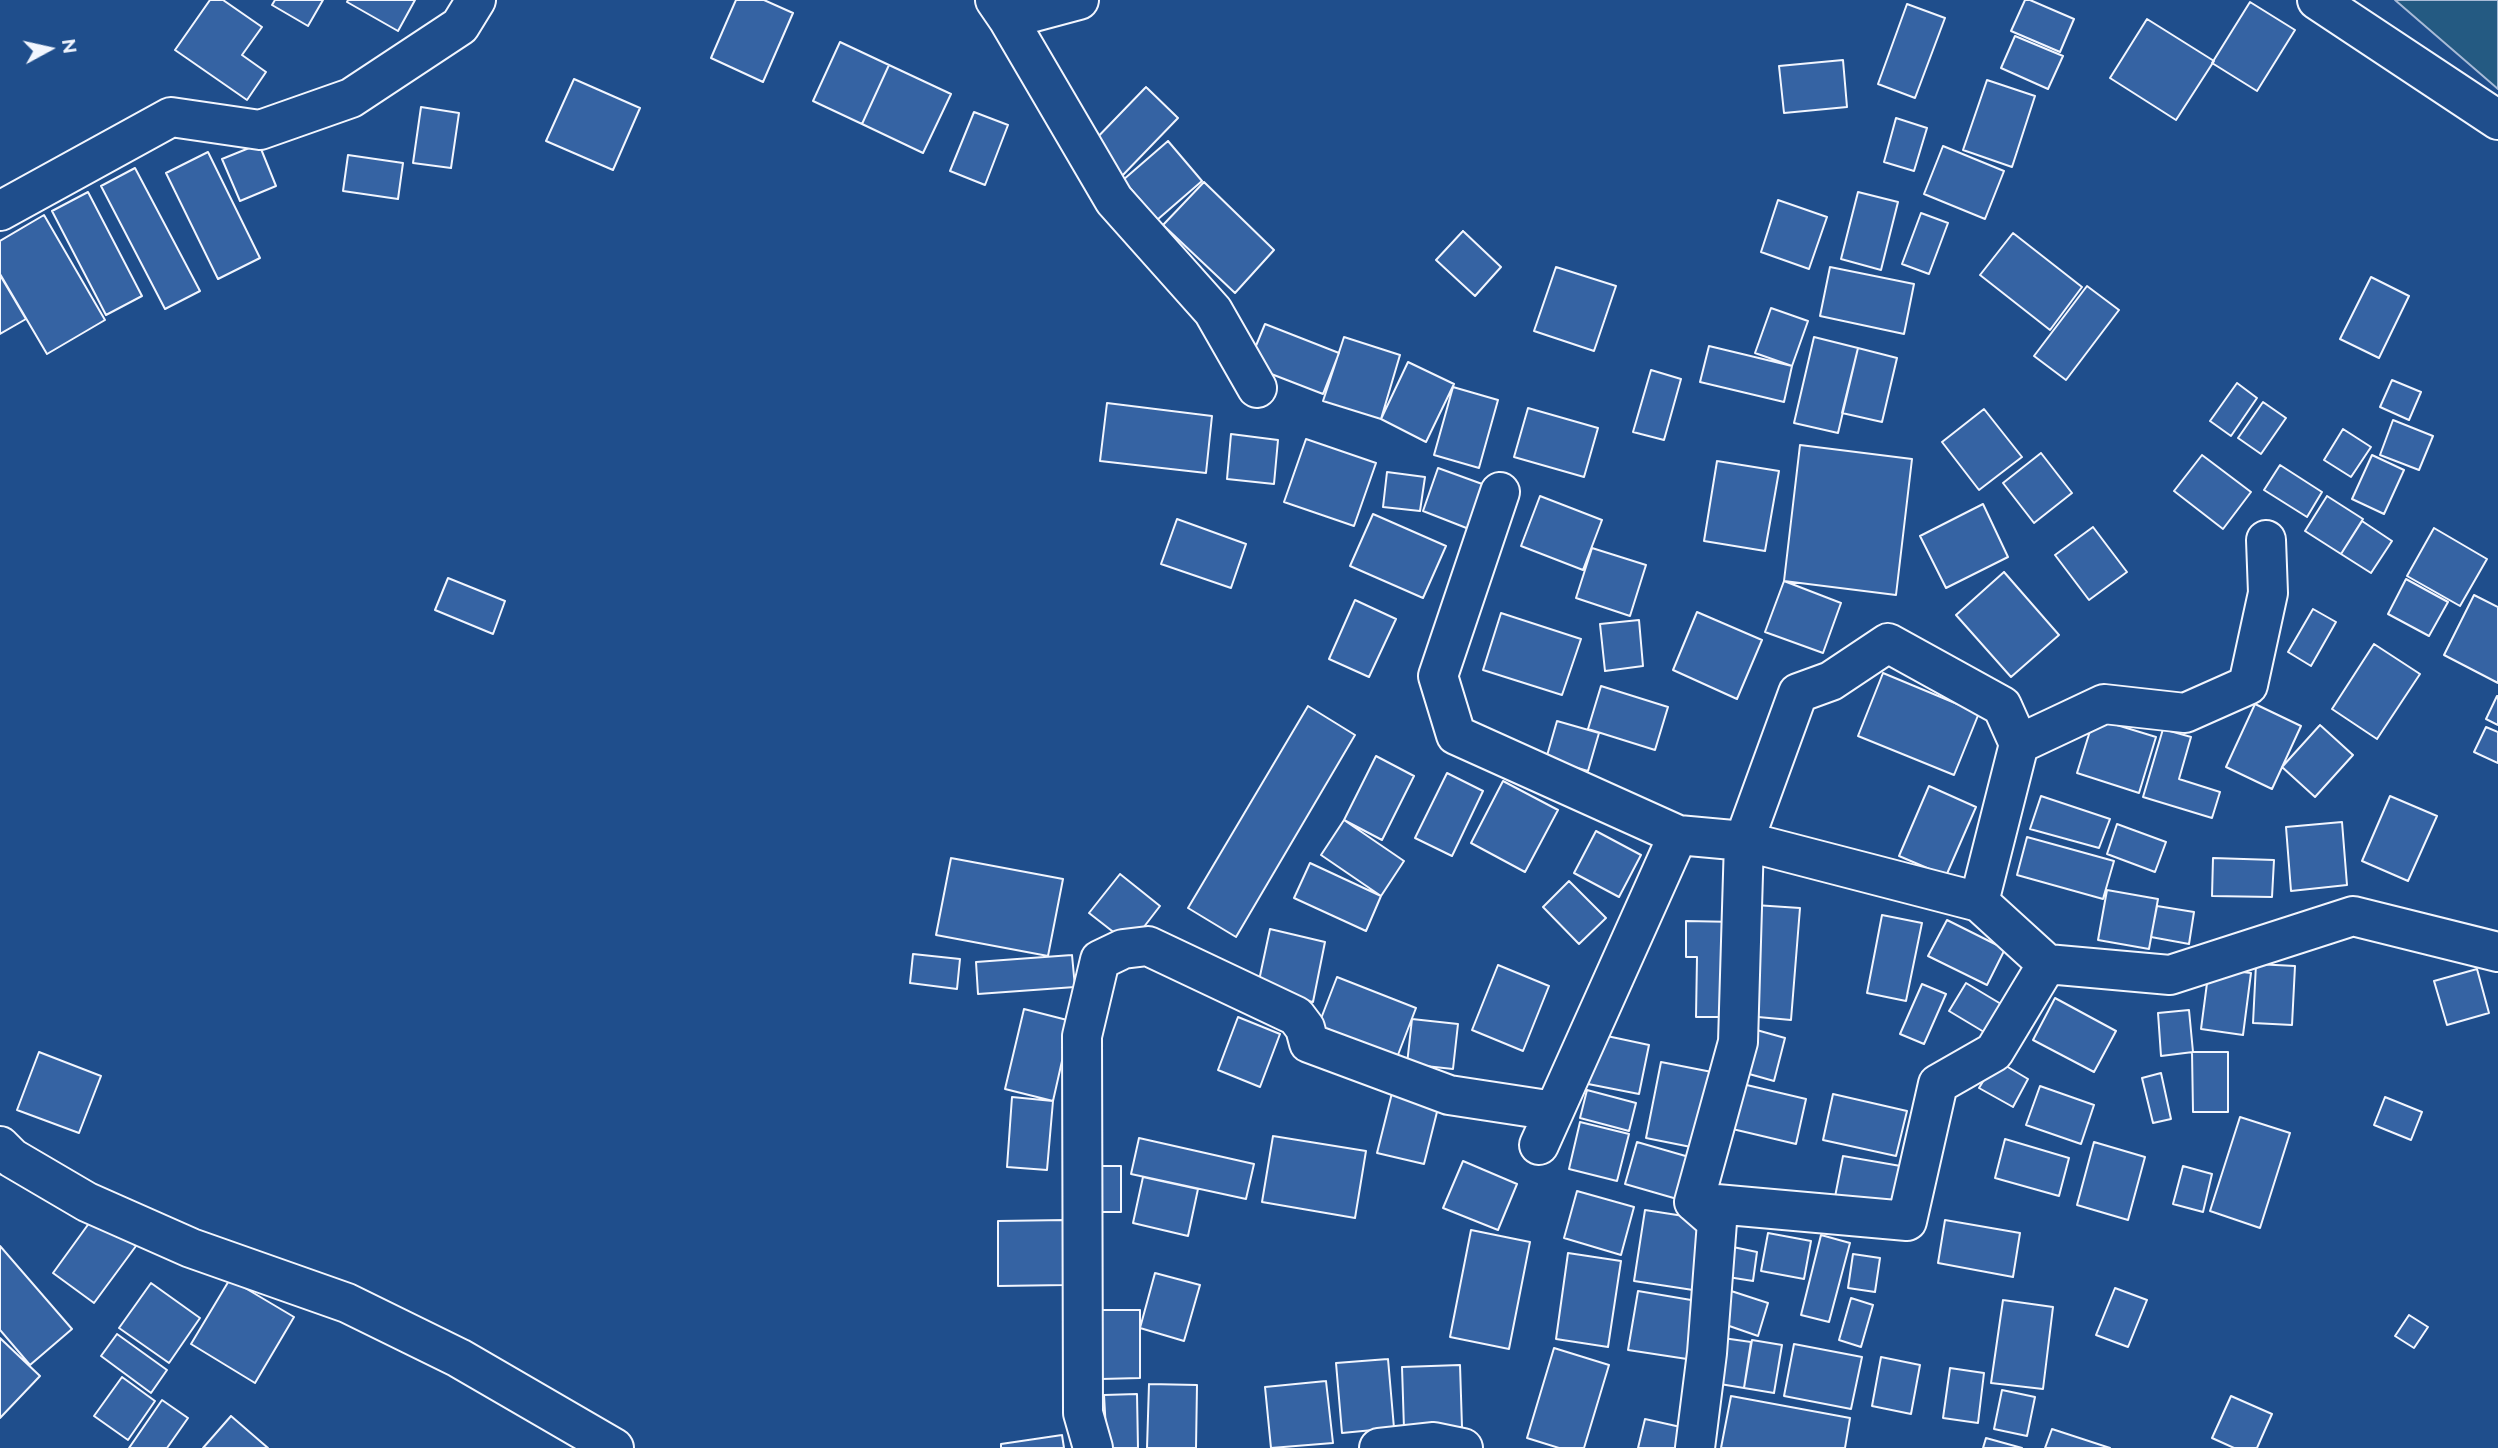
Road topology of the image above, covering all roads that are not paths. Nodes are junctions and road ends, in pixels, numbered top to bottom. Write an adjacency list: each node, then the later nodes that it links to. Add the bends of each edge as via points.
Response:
1 (476, 0): 6 (street, via 460,26 351,98 260,130 171,117)
2 (1079, 0): 4 (street)
3 (2317, 0): 5 (street)
4 (1001, 9): 7 (street, via 1114,200 1213,311)
5 (2498, 120)
6 (0, 211)
7 (1257, 388)
8 (1500, 492): 11 (street, via 1438,676 1456,735)
9 (2266, 540): 10 (street, via 2268,593 2248,685 2185,713 2104,704)
10 (2019, 744): 12 (street, via 2002,706 1888,643 1831,681 1798,693); 13 (street)
11 (1678, 835): 12 (street); 16 (street)
12 (1744, 841): 13 (street); 19 (street, via 1738,1042)
13 (1979, 902): 15 (street)
14 (2498, 952): 15 (street, via 2353,916 2170,975)
15 (2047, 964): 19 (street, via 1994,1052 1937,1084 1906,1221)
16 (1554, 1111): 17 (street); 21 (street, via 1449,1095 1310,1042 1296,1016 1148,946 1124,949 1100,960 1082,1036 1083,1413)
17 (1539, 1145)
18 (0, 1146): 20 (street, via 12,1158 87,1202 191,1248 347,1303 459,1358)
19 (1694, 1202): 24 (street, via 1717,1222)
20 (614, 1448)
21 (1093, 1448)
22 (1379, 1448): 23 (street, via 1434,1442)
23 (1463, 1448)
24 (1695, 1448)

